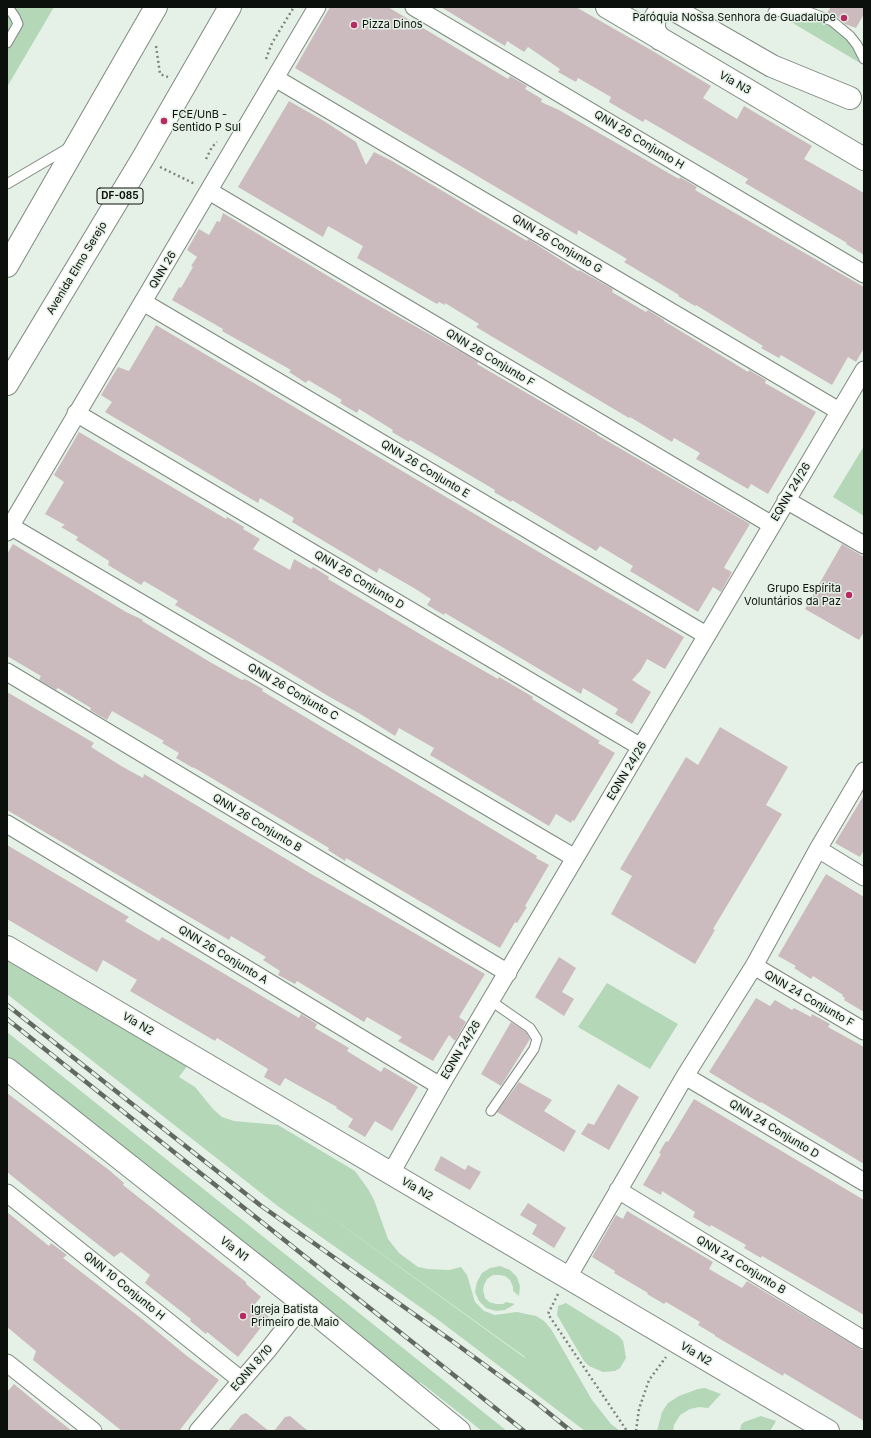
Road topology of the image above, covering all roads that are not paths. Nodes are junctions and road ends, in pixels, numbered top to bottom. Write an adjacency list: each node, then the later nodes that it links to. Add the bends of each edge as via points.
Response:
1 (8, 7): 10 (lane, via 18,24)
2 (156, 7): 14 (main road)
3 (230, 7): 22 (main road, Avenida Elmo Serejo / DF-085)
4 (317, 7): 12 (street, QNN 26)
5 (414, 7): 19 (street, QNN 26 Conjunto H)
6 (606, 7): 9 (main road, Via N3)
7 (695, 7): 13 (main road)
8 (773, 12): 11 (lane, via 797,10 832,21 850,36)
9 (660, 39): 13 (main road, via 654,30 654,20 661,11 673,9 772,66); 15 (main road, Via N3)
10 (7, 43)
11 (864, 59)
12 (275, 78): 17 (street, QNN 26); 24 (street, QNN 26 Conjunto G)
13 (857, 102)
14 (78, 142): 16 (lane); 18 (main road)
15 (864, 159)
16 (7, 184)
17 (202, 188): 20 (street, QNN 26); 27 (street, QNN 26 Conjunto F)
18 (7, 266)
19 (864, 274)
20 (143, 302): 25 (street, QNN 26); 30 (street, QNN 26 Conjunto E)
21 (864, 370): 23 (street, EQNN 24/26)
22 (7, 384)
23 (859, 388): 24 (street, EQNN 24/26)
24 (839, 411): 26 (street, EQNN 24/26)
25 (76, 413): 28 (street, QNN 26); 32 (street, QNN 26 Conjunto D)
26 (786, 500): 27 (street, EQNN 24/26); 29 (street)
27 (772, 525): 30 (street, EQNN 24/26)
28 (9, 529): 36 (street, QNN 26 Conjunto C)
29 (864, 546)
30 (706, 635): 32 (street, EQNN 24/26)
31 (7, 672): 40 (street, QNN 26 Conjunto B)
32 (641, 747): 36 (street, EQNN 24/26)
33 (864, 771): 35 (street)
34 (7, 824): 45 (street, QNN 26 Conjunto A)
35 (818, 850): 37 (street); 39 (street)
36 (575, 858): 40 (street, EQNN 24/26)
37 (864, 877)
38 (7, 947): 47 (main road, Via N2)
39 (754, 966): 42 (street, QNN 24 Conjunto F); 44 (street)
40 (508, 973): 41 (street, EQNN 24/26)
41 (491, 1001): 45 (street, EQNN 24/26); 46 (lane, via 530,1028 537,1039 534,1049)
42 (864, 1031)
43 (7, 1069): 52 (main road, Via N1)
44 (685, 1076): 48 (street, QNN 24 Conjunto D); 49 (street)
45 (440, 1086): 47 (street, EQNN 24/26)
46 (491, 1111)
47 (391, 1174): 51 (main road, Via N2)
48 (864, 1182)
49 (618, 1190): 51 (street); 53 (street, QNN 24 Conjunto B)
50 (7, 1193): 55 (street, QNN 10 Conjunto H)
51 (564, 1283): 59 (main road, Via N2, via 678,1344)
52 (304, 1304): 55 (street, EQNN 8/10); 58 (main road, Via N1)
53 (864, 1340)
54 (7, 1363): 56 (street)
55 (241, 1380): 57 (street, EQNN 8/10)
56 (93, 1431)
57 (198, 1431)
58 (459, 1431)
59 (828, 1431)

